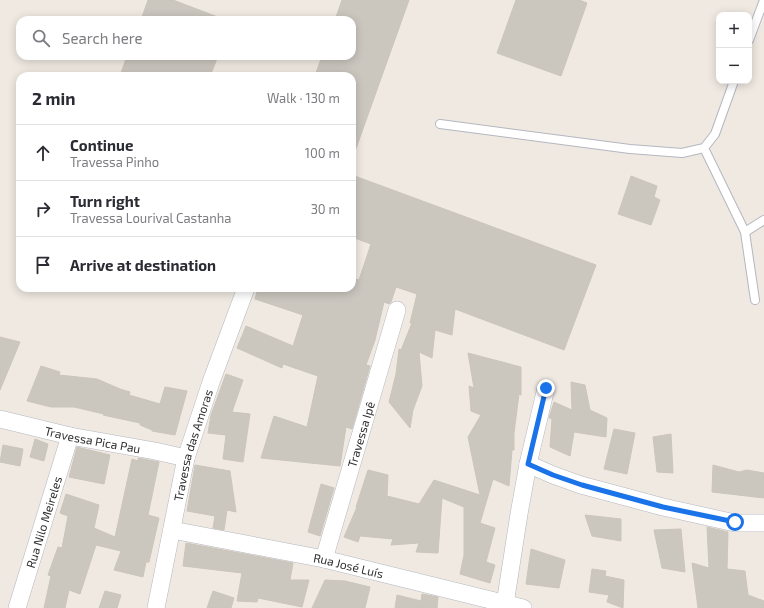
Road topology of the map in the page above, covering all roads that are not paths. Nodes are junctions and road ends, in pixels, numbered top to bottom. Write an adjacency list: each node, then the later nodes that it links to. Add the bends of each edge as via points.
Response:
1 (764, 0): 2 (lane)
2 (752, 32)
3 (733, 84): 5 (lane, via 714,134)
4 (440, 124): 5 (lane, via 630,149 682,153)
5 (704, 148): 7 (lane)
6 (764, 220): 7 (lane)
7 (744, 232): 9 (lane)
8 (245, 292): 14 (street, Travessa das Amoras)
9 (755, 300)
10 (397, 310): 18 (street, Travessa Ipê)
11 (546, 388): 15 (street)
12 (0, 419): 13 (street, Travessa Pica Pau)
13 (70, 436): 14 (street, Travessa Pica Pau); 20 (street, Rua Nilo Meireles)
14 (186, 458): 17 (street, Travessa das Amoras)
15 (528, 464): 16 (street, via 582,485 663,507 735,522); 19 (street)
16 (764, 524)
17 (172, 530): 18 (street, Rua José Luís); 21 (street, Travessa das Amoras)
18 (324, 559): 19 (street, Rua José Luís)
19 (505, 604): 22 (street, Rua José Luís)
20 (17, 608)
21 (156, 608)
22 (523, 608)

